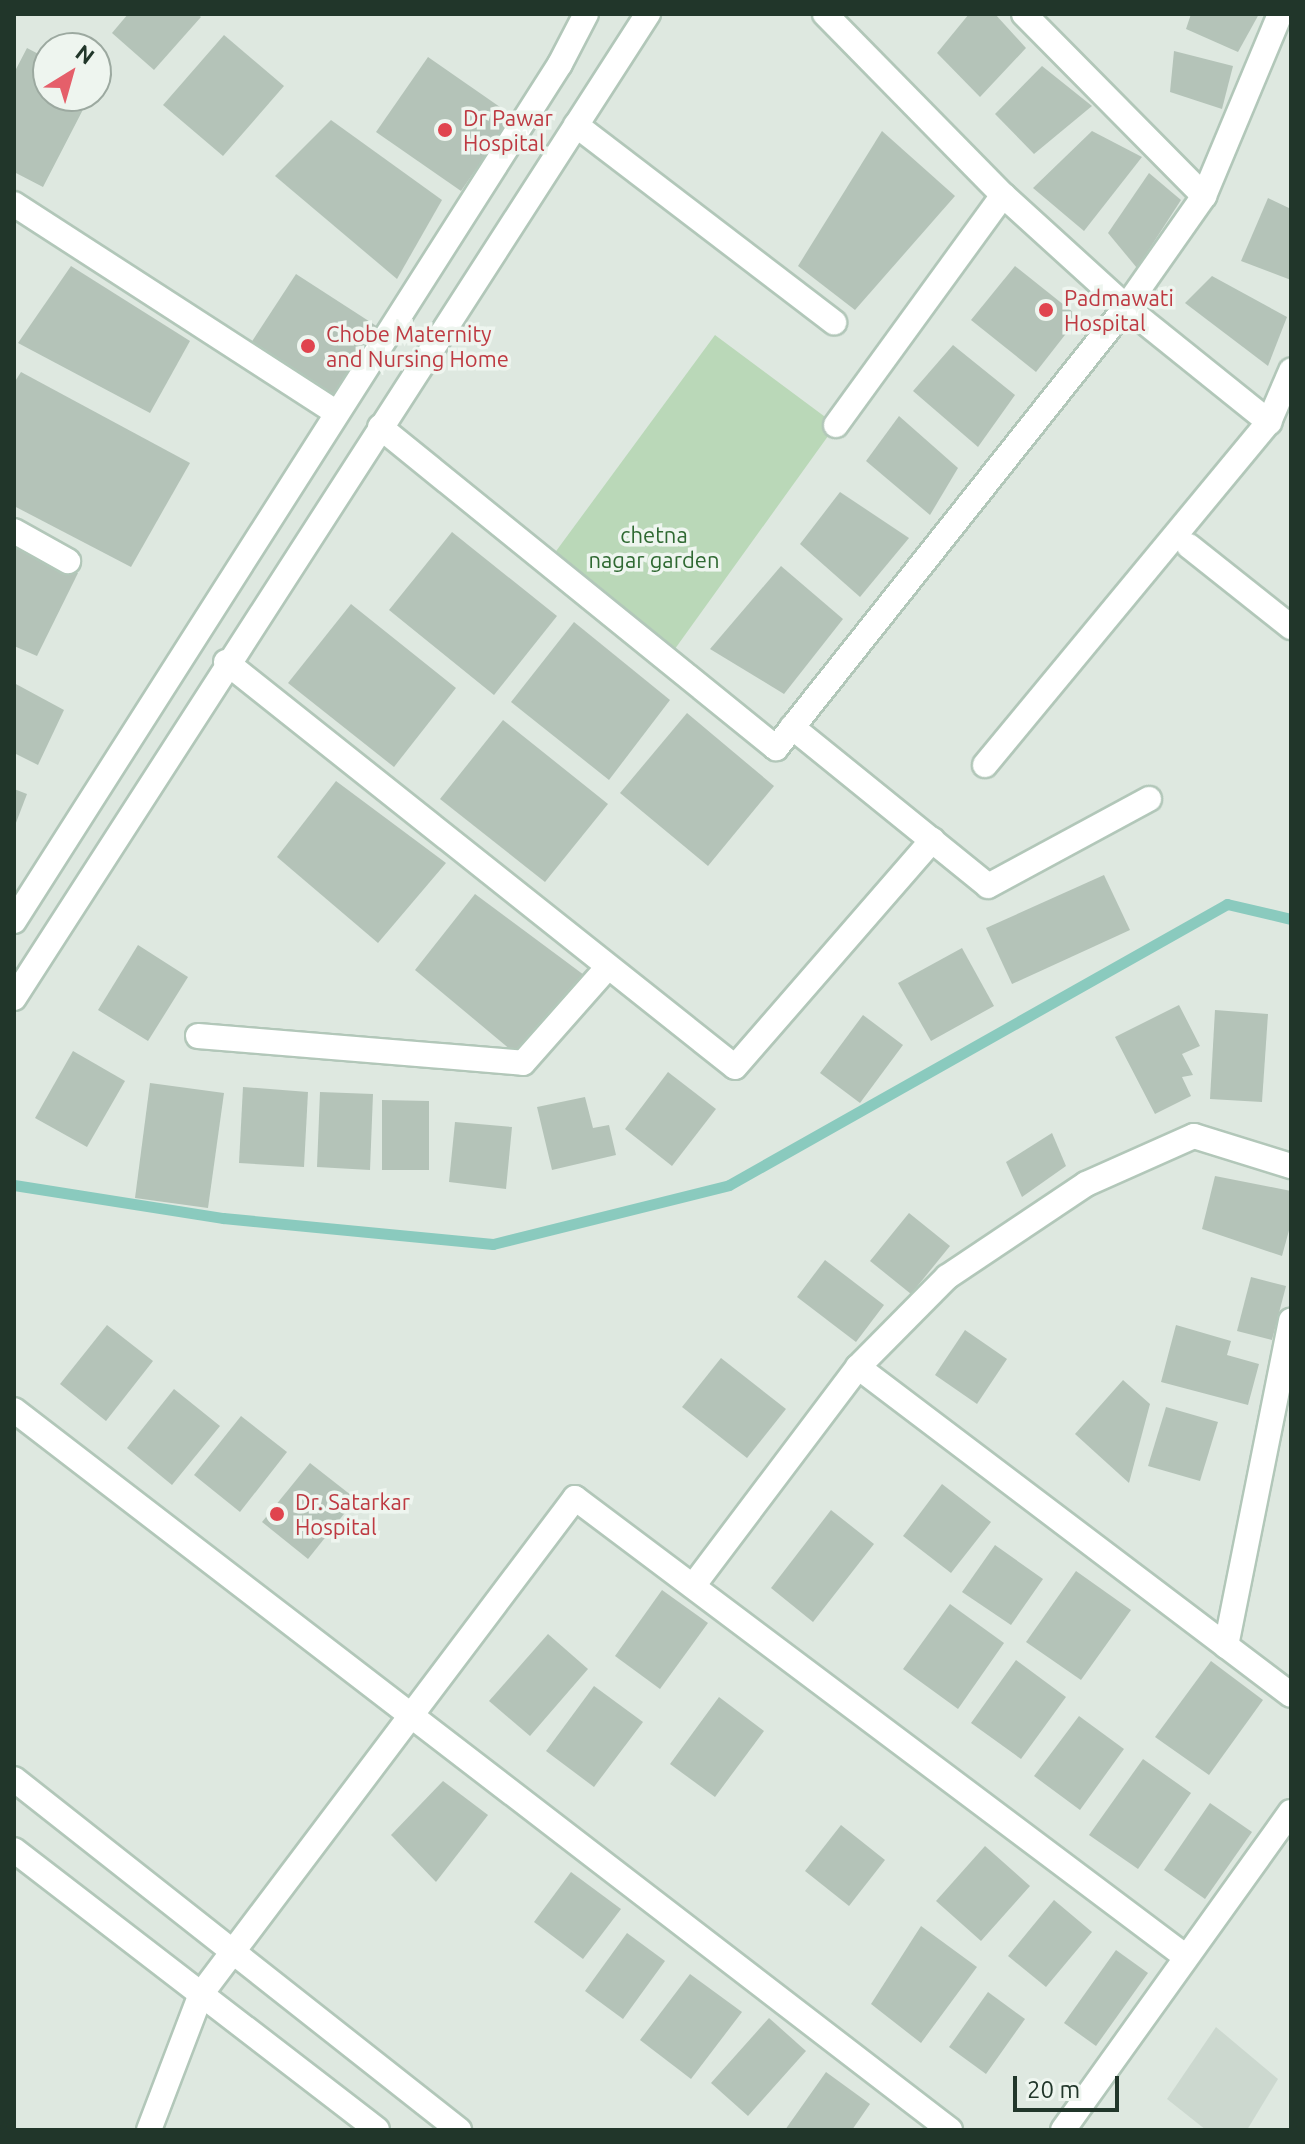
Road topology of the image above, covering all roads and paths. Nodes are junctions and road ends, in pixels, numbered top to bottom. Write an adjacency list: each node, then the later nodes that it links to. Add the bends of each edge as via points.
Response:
1 (586, 14): 13 (street, via 560,64)
2 (648, 14): 6 (street)
3 (825, 14): 7 (street)
4 (1024, 14): 8 (street)
5 (1280, 14): 8 (street)
6 (576, 125): 11 (street); 16 (street)
7 (1003, 195): 10 (street); 15 (street)
8 (1204, 196): 10 (street)
9 (14, 204): 13 (street)
10 (1126, 307): 14 (street); 22 (street)
11 (834, 322)
12 (1291, 371): 14 (street)
13 (336, 412): 26 (street)
14 (1269, 422): 23 (street)
15 (836, 425)
16 (380, 427): 21 (street); 22 (street, via 776,748)
17 (14, 531): 19 (street)
18 (1189, 546): 20 (street)
19 (68, 561)
20 (1291, 627)
21 (226, 662): 27 (street); 28 (street)
22 (792, 727): 25 (street)
23 (985, 765)
24 (1149, 799): 25 (street, via 988,886)
25 (932, 840): 27 (street, via 735,1067)
26 (14, 921)
27 (608, 967): 30 (street, via 523,1063)
28 (22, 971): 29 (street)
29 (14, 998)
30 (198, 1036)
31 (1291, 1166): 33 (street, via 1194,1136 1086,1184 947,1277)
32 (1291, 1320): 36 (street)
33 (858, 1367): 35 (street); 36 (street)
34 (14, 1410): 38 (street)
35 (693, 1586): 38 (street, via 575,1498); 43 (street)
36 (1226, 1646): 37 (street)
37 (1291, 1695)
38 (411, 1715): 42 (street); 48 (street)
39 (14, 1779): 42 (street)
40 (1291, 1812): 43 (street)
41 (14, 1850): 44 (street)
42 (234, 1950): 44 (street); 47 (street)
43 (1186, 1957): 49 (street)
44 (201, 1994): 45 (street); 46 (street)
45 (149, 2130)
46 (377, 2130)
47 (459, 2130)
48 (950, 2130)
49 (1063, 2130)

